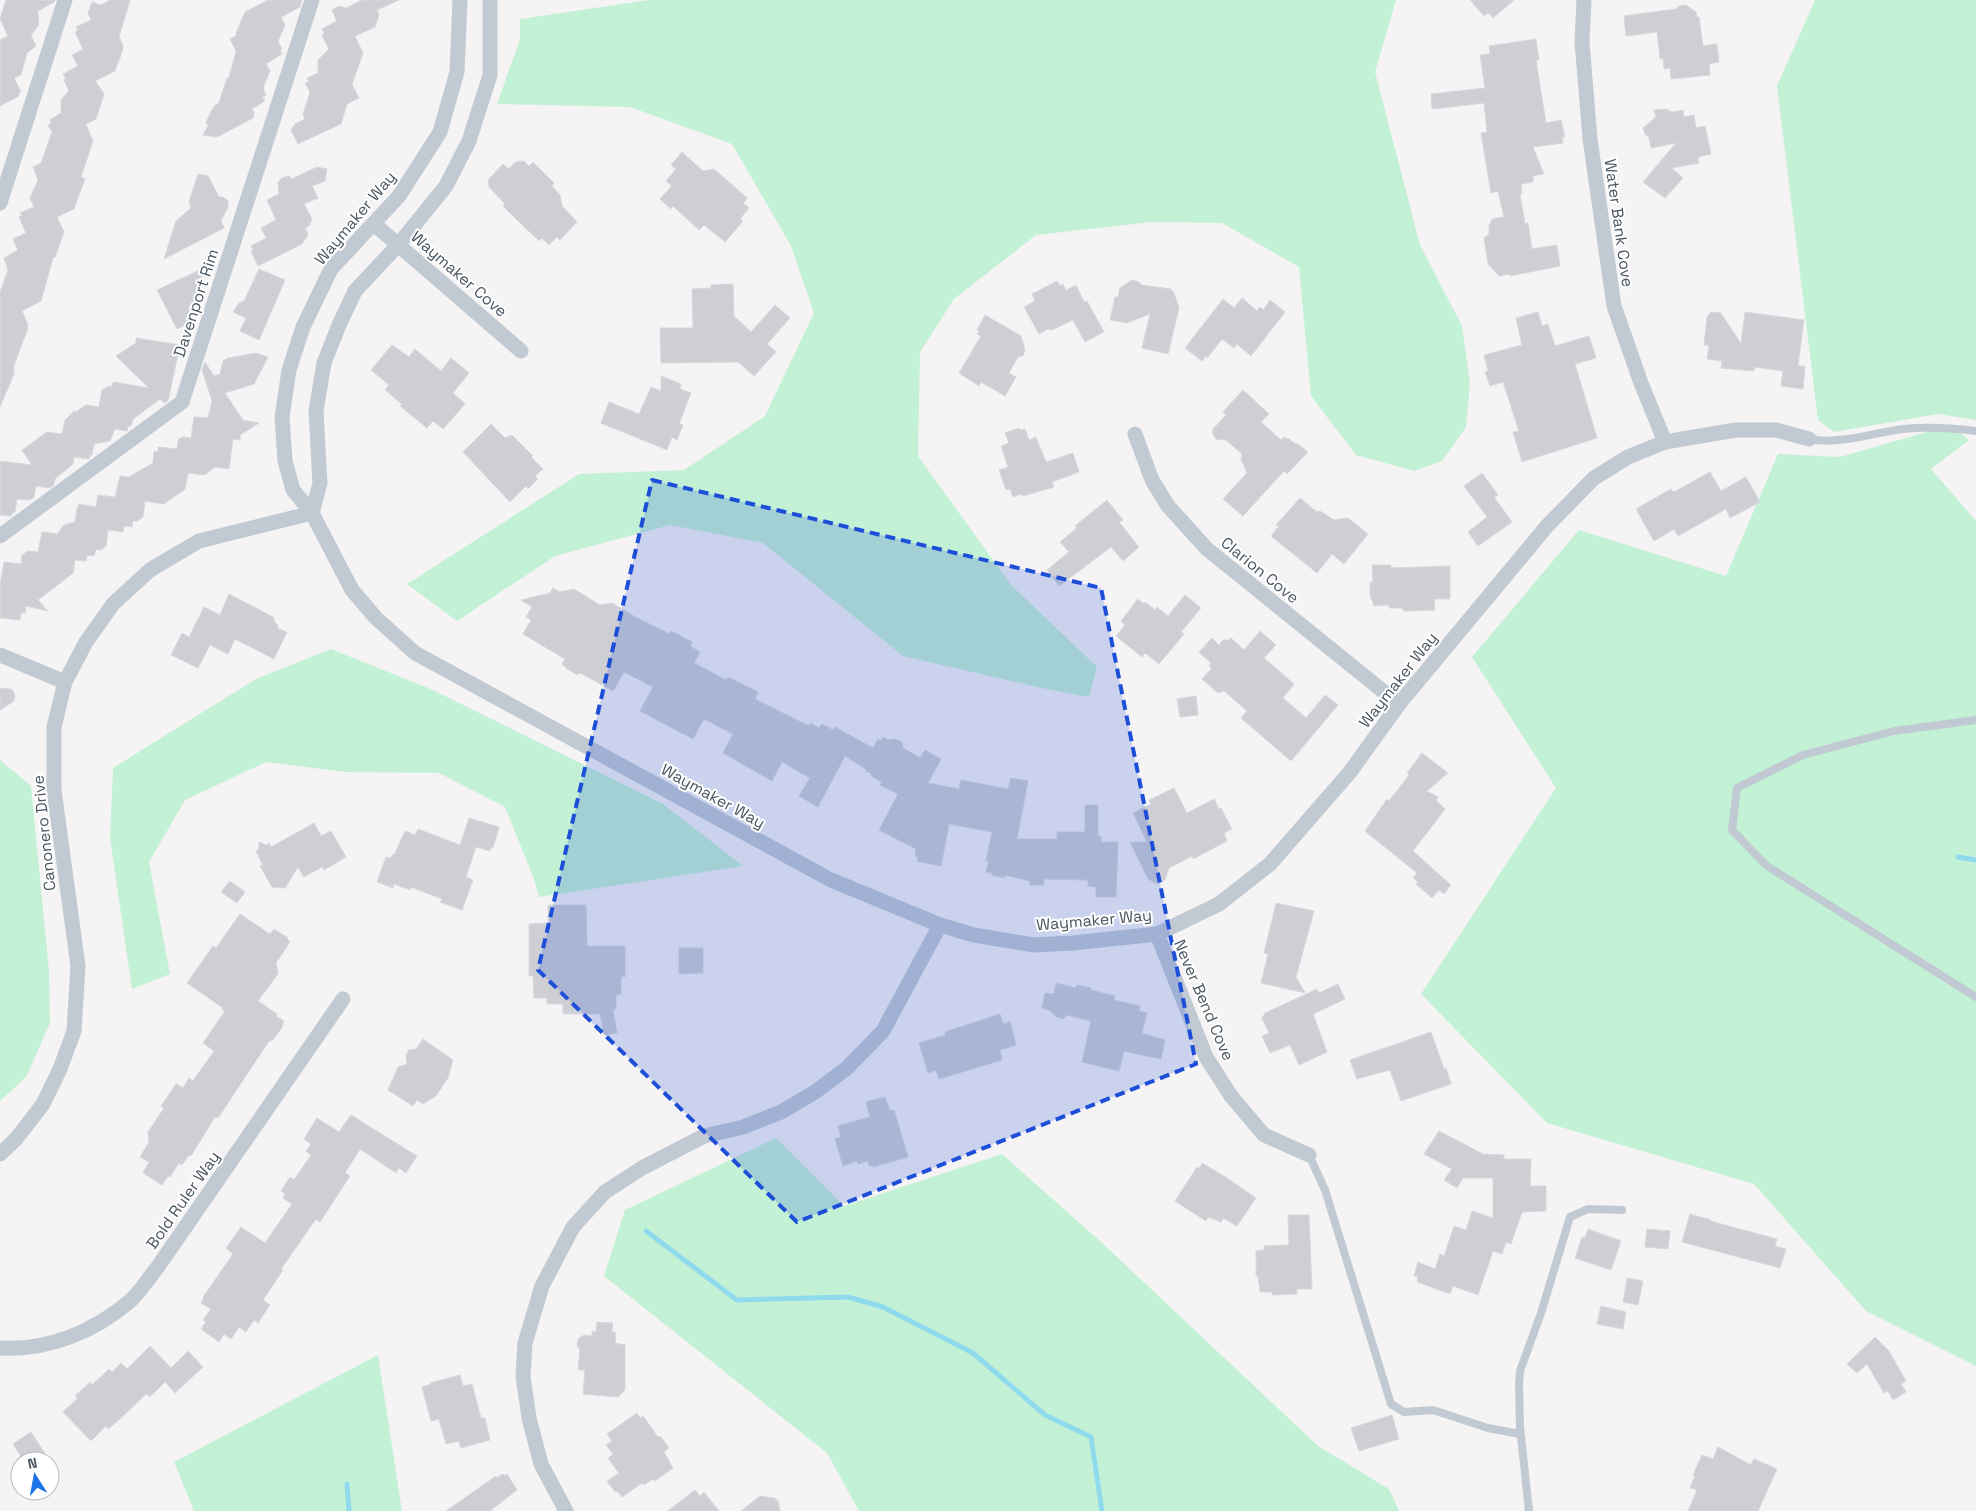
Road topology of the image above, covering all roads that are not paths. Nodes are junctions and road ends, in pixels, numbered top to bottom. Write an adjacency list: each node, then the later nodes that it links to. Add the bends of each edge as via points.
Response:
1 (65, 0): 6 (street)
2 (312, 0): 15 (street, Davenport Rim, via 182,402)
3 (460, 0): 7 (street, Waymaker Way, via 456,72 440,132 400,196)
4 (490, 0): 8 (street, via 490,75 469,141 446,186)
5 (1584, 0): 13 (street, Water Bank Cove, via 1582,42 1590,139 1614,306)
6 (0, 203)
7 (374, 224): 8 (street, Waymaker Cove); 14 (street, Waymaker Way, via 331,269 303,327 289,370 282,417 285,461 293,490)
8 (399, 244): 9 (street, Waymaker Cove); 14 (street, via 355,291 324,363 316,411 320,483)
9 (521, 351)
10 (1976, 430): 12 (lane, via 1939,427 1825,442)
11 (1135, 434): 18 (street, Clarion Cove, via 1152,480 1168,506 1207,549)
12 (1809, 439): 13 (street, Waymaker Way, via 1776,430 1736,430)
13 (1665, 442): 18 (street, Waymaker Way, via 1628,457 1594,478 1547,526)
14 (312, 513): 17 (street, Canonero Drive, via 199,541 150,570 113,604 86,642); 20 (street, Waymaker Way, via 352,590 376,618 415,653 830,880)
15 (0, 536)
16 (0, 655): 17 (street)
17 (65, 682): 24 (street, Canonero Drive, via 54,726 54,790 78,966 74,1031 43,1104)
18 (1399, 704): 21 (street, Waymaker Way, via 1350,772 1270,864 1219,904)
19 (1976, 720): 22 (lane, via 1894,731 1803,755 1737,788 1732,830 1767,866)
20 (940, 925): 21 (street, Waymaker Way, via 974,935 1034,945); 29 (street, via 883,1031 847,1068 780,1112 743,1127 704,1136 642,1168 605,1192 573,1227 542,1286 525,1343 523,1376 529,1418 541,1464)
21 (1157, 934): 25 (street, Never Bend Cove, via 1206,1057 1231,1096 1264,1135)
22 (1976, 997)
23 (343, 999): 27 (street, Bold Ruler Way, via 157,1268 130,1301 96,1324 60,1342 21,1349)
24 (0, 1154)
25 (1308, 1155): 28 (lane, via 1325,1190 1391,1404 1404,1412 1433,1410 1488,1428)
26 (1622, 1210): 28 (lane, via 1588,1209 1570,1217 1520,1371)
27 (0, 1348)
28 (1520, 1434): 30 (lane)
29 (566, 1511)
30 (1529, 1511)

